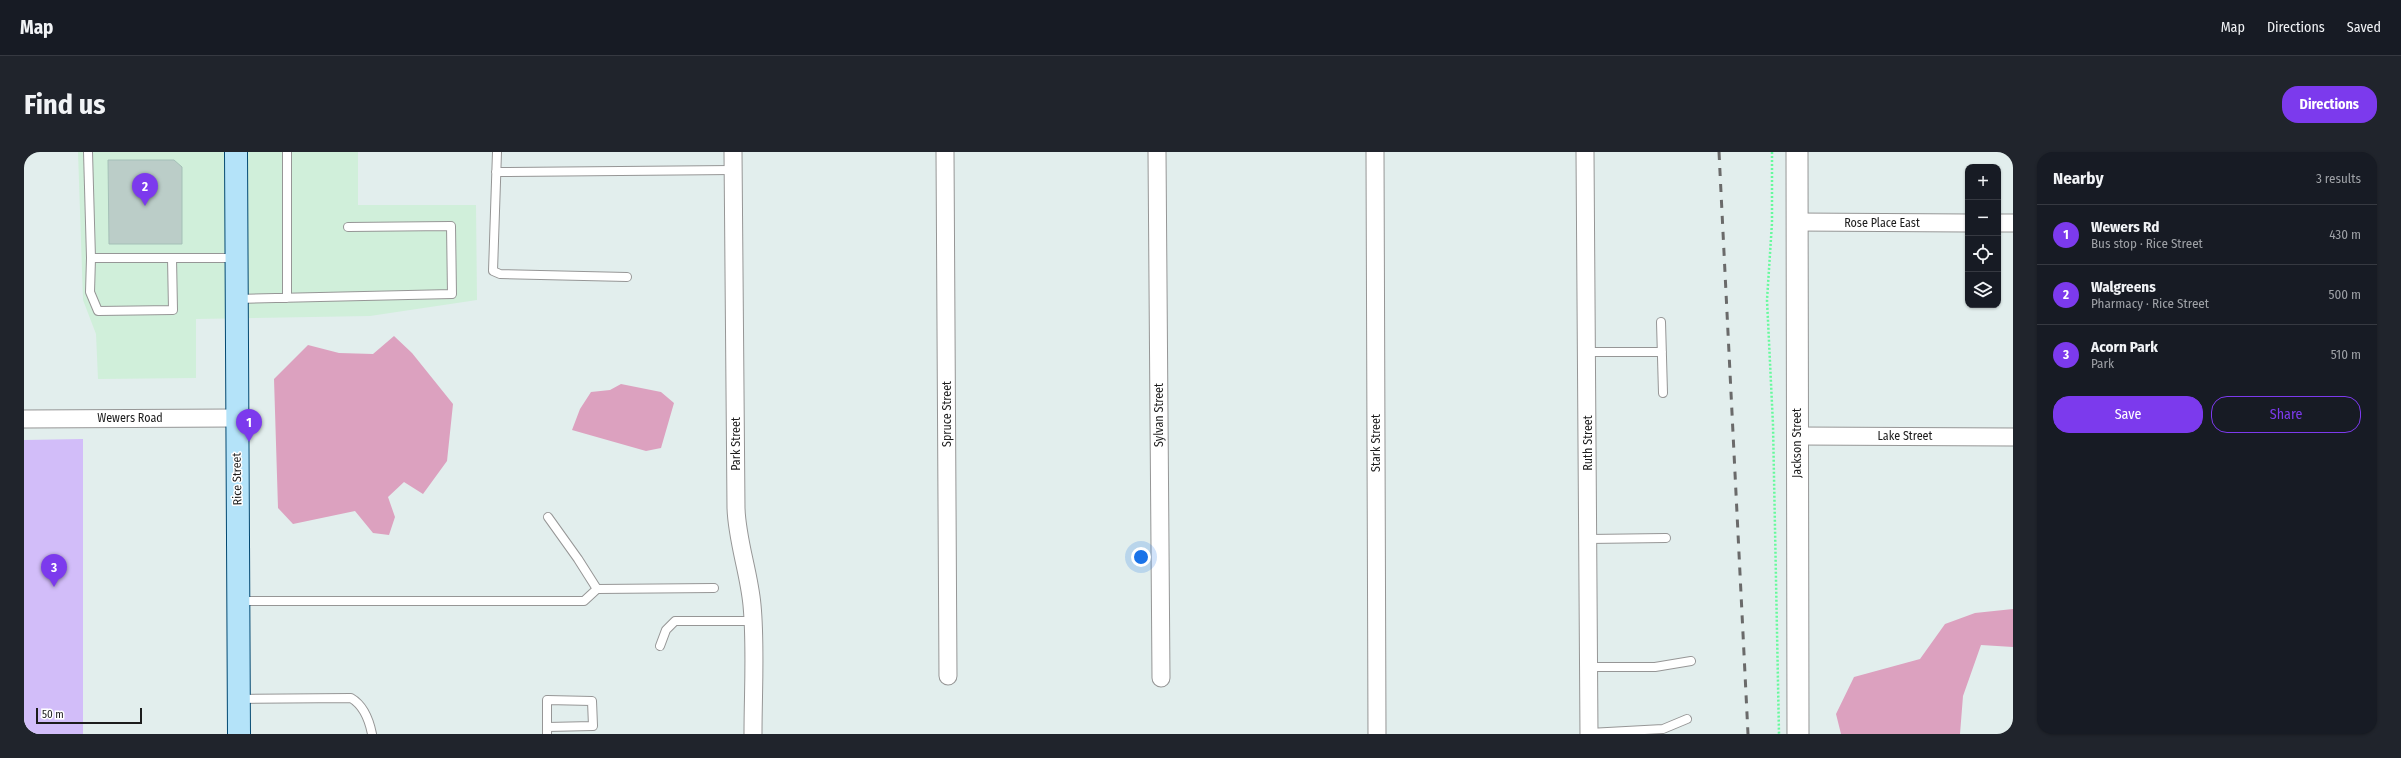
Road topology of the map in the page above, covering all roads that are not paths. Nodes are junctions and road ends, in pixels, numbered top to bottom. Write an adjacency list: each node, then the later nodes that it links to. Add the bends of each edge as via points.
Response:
1 (88, 152): 18 (lane)
2 (236, 152): 20 (main road, Rice Street)
3 (286, 152): 22 (lane)
4 (497, 152): 12 (lane)
5 (733, 152): 11 (street, Park Street)
6 (945, 152): 42 (street, Spruce Street)
7 (1157, 152): 43 (street, Sylvan Street)
8 (1375, 152): 51 (street, Stark Street)
9 (1585, 152): 25 (street, Ruth Street)
10 (1797, 152): 13 (street, Jackson Street)
11 (733, 170): 12 (lane); 38 (street, Park Street, via 736,508 740,546 749,582)
12 (496, 172): 21 (lane, via 493,271 500,274)
13 (1796, 222): 14 (street, Rose Place East); 30 (street, Jackson Street)
14 (1965, 223)
15 (2001, 223): 16 (street)
16 (2013, 223)
17 (348, 227): 22 (lane, via 451,226 452,294)
18 (91, 258): 19 (lane); 19 (lane, via 90,292 98,311 173,310)
19 (172, 258): 20 (lane)
20 (236, 258): 23 (main road, Rice Street)
21 (627, 277)
22 (287, 298): 23 (lane)
23 (236, 299): 28 (main road, Rice Street)
24 (1661, 322): 26 (lane)
25 (1587, 352): 26 (lane); 34 (street, Ruth Street)
26 (1662, 352): 27 (lane)
27 (1663, 393)
28 (236, 418): 29 (street, Wewers Road); 37 (main road, Rice Street)
29 (24, 419)
30 (1797, 436): 31 (street, Lake Street); 52 (street, Jackson Street)
31 (2013, 437)
32 (548, 517): 36 (lane)
33 (1666, 538): 34 (lane)
34 (1588, 540): 41 (street, Ruth Street)
35 (714, 588): 36 (lane)
36 (597, 589): 37 (lane, via 584,601)
37 (238, 601): 44 (main road, Rice Street)
38 (752, 622): 39 (lane, via 675,621 666,630); 50 (street, Park Street)
39 (660, 646)
40 (1691, 661): 41 (lane, via 1655,667)
41 (1589, 667): 47 (street, Ruth Street)
42 (948, 676)
43 (1161, 678)
44 (239, 699): 48 (main road, Rice Street); 49 (lane, via 350,698 358,702 365,712)
45 (1687, 719): 47 (lane, via 1663,729)
46 (547, 731): 46 (lane, via 547,700 592,701 592,726)
47 (1589, 733)
48 (239, 734)
49 (372, 734)
50 (753, 734)
51 (1377, 734)
52 (1798, 734)

